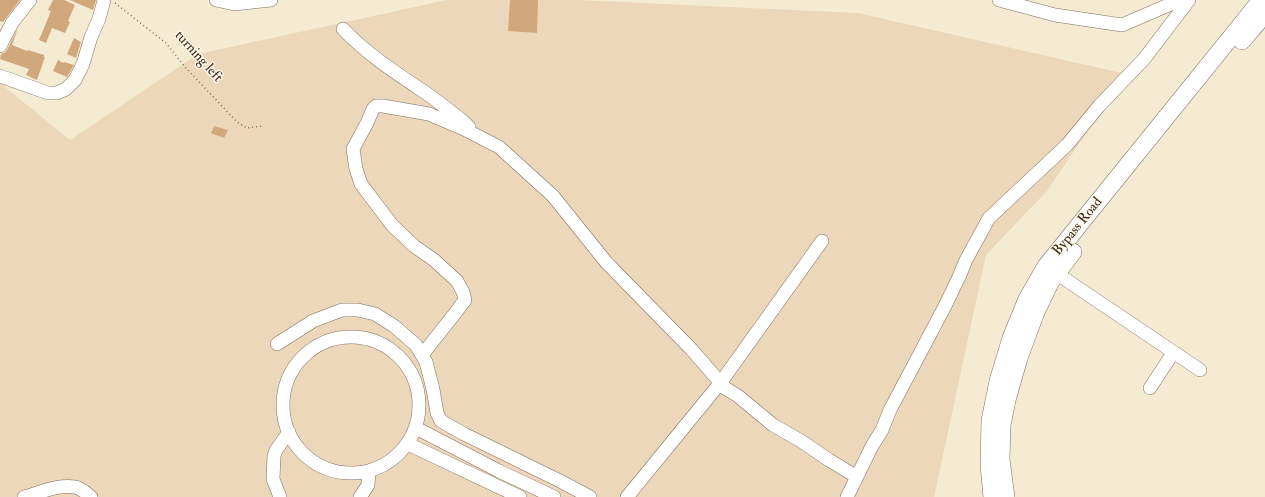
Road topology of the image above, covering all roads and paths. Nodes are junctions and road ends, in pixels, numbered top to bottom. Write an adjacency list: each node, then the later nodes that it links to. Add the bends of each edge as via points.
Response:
1 (30, 0): 12 (street)
2 (104, 0): 13 (street, via 83,64 75,80 66,89 48,93)
3 (111, 0): 14 (path, turning left, via 166,43 236,122 247,128)
4 (216, 0): 5 (street, via 234,4)
5 (269, 0)
6 (999, 0): 7 (street, via 1055,15 1122,25)
7 (1180, 0)
8 (1188, 0): 28 (street, via 1144,59 1099,106 1067,145 989,218)
9 (1261, 0): 38 (main road, Bypass Road, via 1046,266 1027,299 998,380 990,421 989,465)
10 (1265, 14): 17 (main road, Bypass Road)
11 (343, 29): 15 (street, via 392,71 426,93 463,121)
12 (0, 46)
13 (0, 76)
14 (262, 126)
15 (478, 136): 20 (street, via 429,114 376,106 353,149 361,184 375,203 392,225 414,246 457,281 463,292 465,300); 22 (street, via 499,147 553,196 606,262)
16 (822, 241): 22 (street)
17 (1056, 273): 19 (street); 39 (main road, Bypass Road, via 1036,312 1007,400 1002,425 1001,459)
18 (278, 344): 20 (street, via 313,321 342,310 358,310 375,314 394,326 416,345)
19 (1173, 353): 21 (street); 23 (street)
20 (422, 354): 35 (street, via 441,421)
21 (1200, 370)
22 (721, 382): 28 (street, via 725,388 773,425); 36 (street)
23 (1150, 388)
24 (416, 428): 25 (street, via 420,405 417,385 409,367 394,351 375,340 354,336 332,339 312,348 296,364 286,383 282,405); 26 (street); 34 (street)
25 (289, 432): 27 (street, via 296,446 311,461 331,471 352,474); 31 (street, via 274,456 273,479)
26 (408, 444): 27 (street, via 393,460); 33 (street)
27 (369, 471): 32 (street, via 368,485)
28 (857, 477): 37 (street)
29 (24, 497): 30 (street, via 58,487 75,487)
30 (91, 497)
31 (280, 497)
32 (360, 497)
33 (520, 497)
34 (554, 497)
35 (590, 497)
36 (628, 497)
37 (847, 497)
38 (992, 497)
39 (1006, 497)

